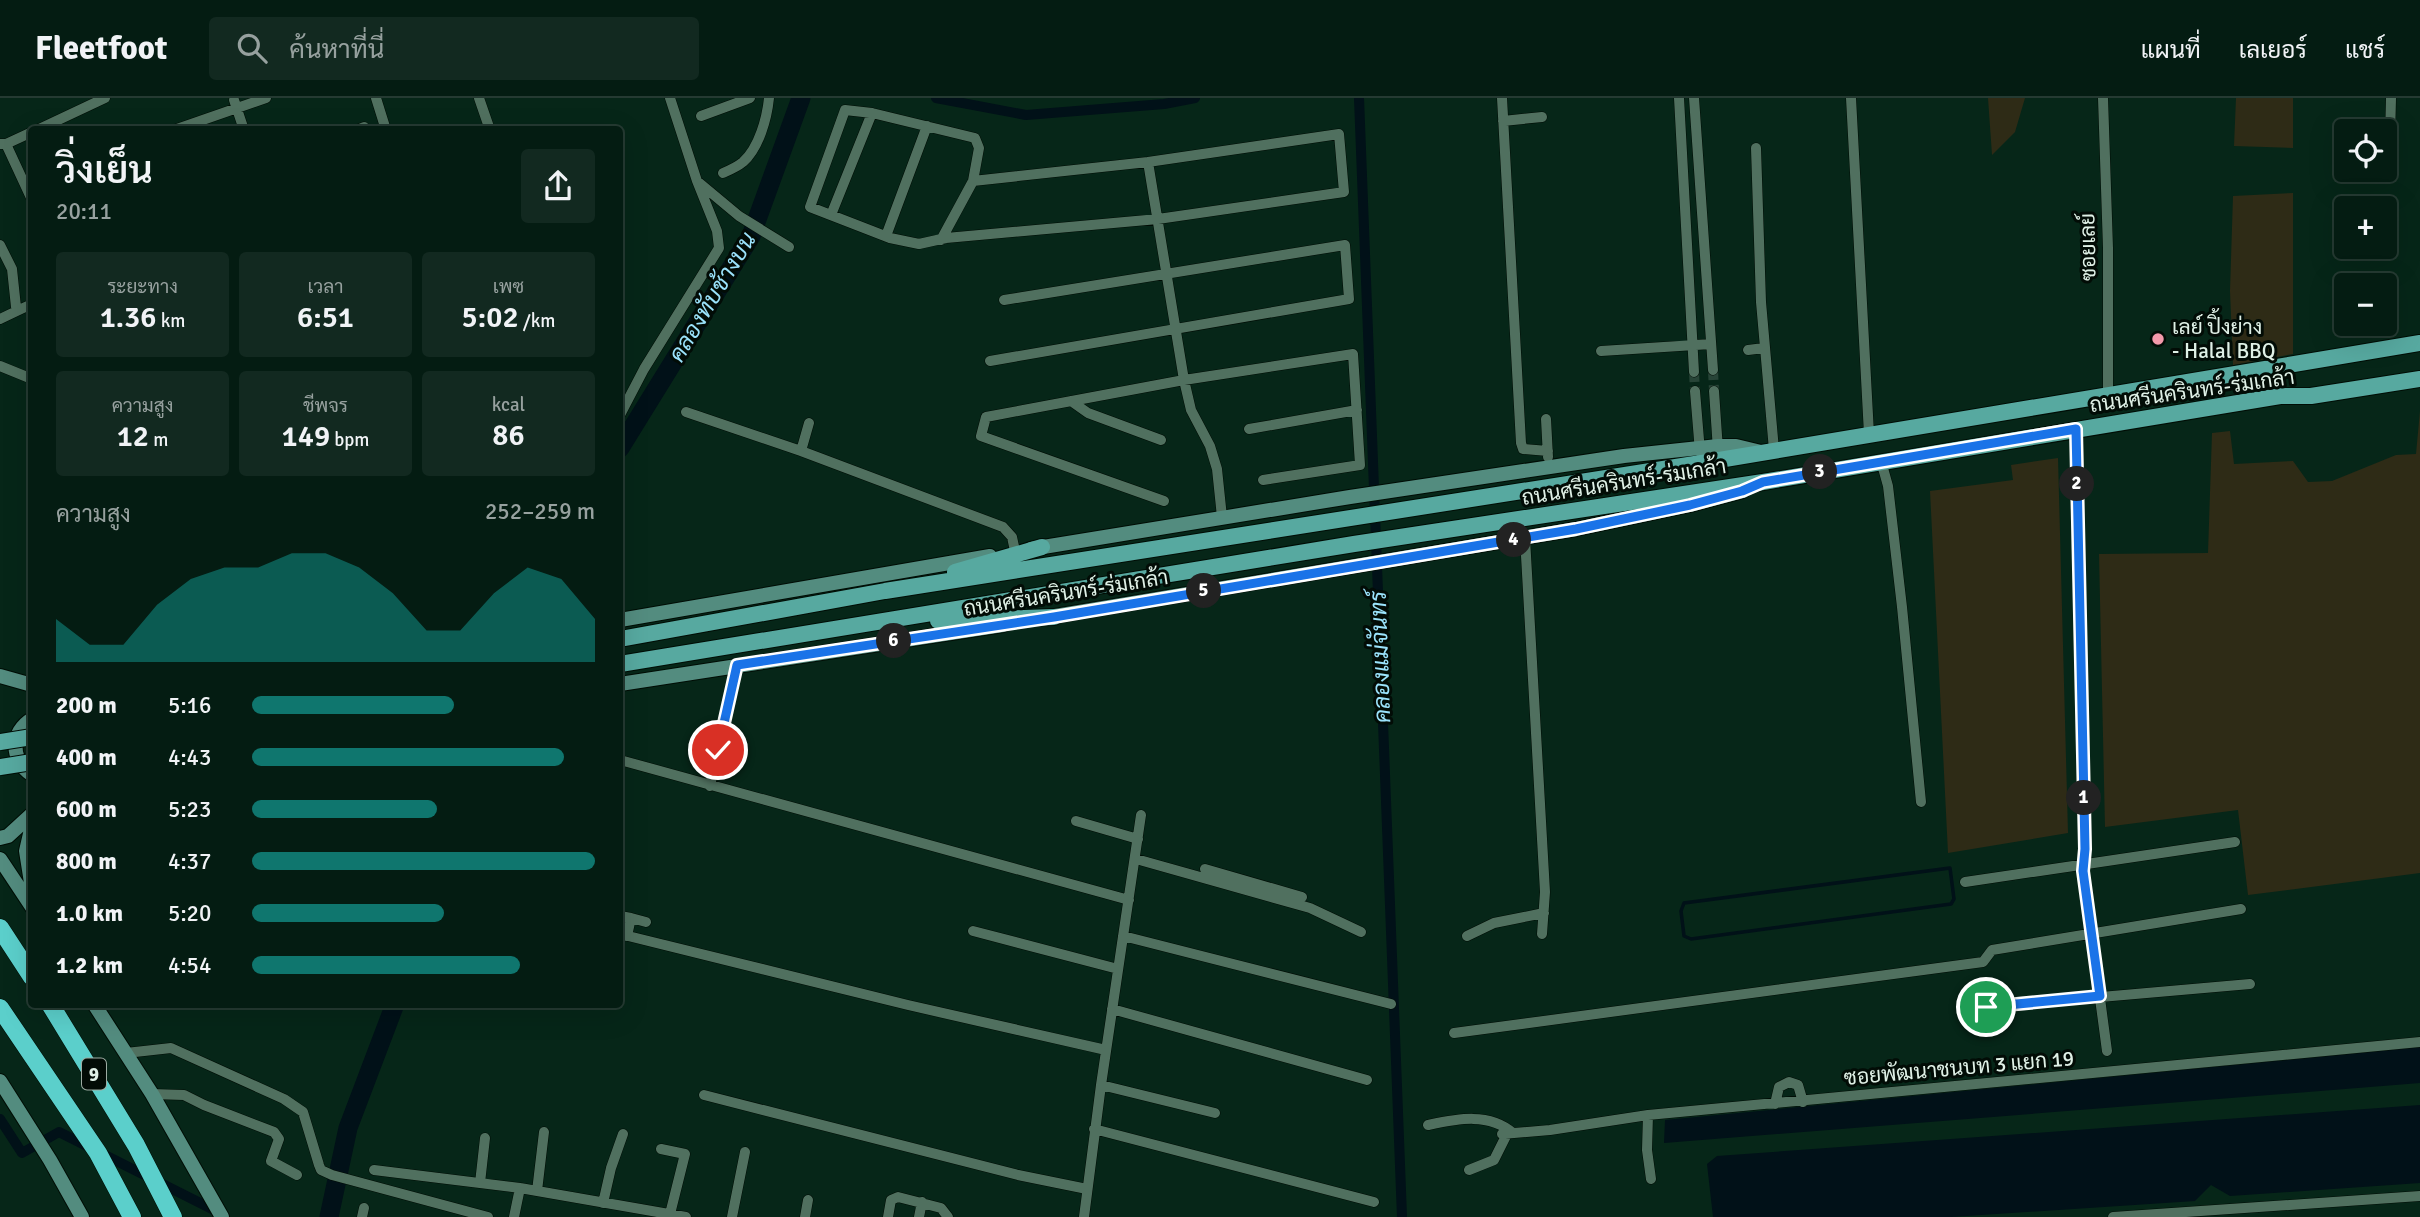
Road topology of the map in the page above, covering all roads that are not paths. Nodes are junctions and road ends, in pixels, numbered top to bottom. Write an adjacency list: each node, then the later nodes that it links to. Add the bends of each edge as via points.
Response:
1 (105, 98): 20 (street)
2 (266, 98): 14 (street)
3 (376, 98): 23 (street)
4 (480, 98): 24 (street)
5 (670, 98): 31 (street)
6 (750, 98): 16 (street)
7 (769, 98): 30 (street, via 763,126 746,159)
8 (1502, 98): 19 (street)
9 (1679, 98): 48 (street)
10 (1694, 98): 47 (street)
11 (1851, 98): 70 (street)
12 (2103, 98): 61 (street, ซอยเลย์)
13 (2391, 98): 18 (street)
14 (234, 101): 21 (street); 22 (street)
15 (872, 113): 25 (street); 34 (street); 34 (street, via 845,110 810,207)
16 (701, 116)
17 (1542, 117): 19 (street)
18 (2390, 119)
19 (1503, 121): 73 (street, via 1521,443 1523,449)
20 (46, 126)
21 (182, 126)
22 (243, 126)
23 (385, 126)
24 (489, 126)
25 (927, 126): 32 (street, via 978,141); 36 (street)
26 (28, 134): 27 (street)
27 (3, 144): 33 (street)
28 (1756, 148): 49 (street)
29 (1148, 162): 32 (street); 35 (street); 35 (street, via 1339,134 1344,192)
30 (723, 173)
31 (697, 181): 39 (street, via 739,216); 63 (street, via 717,230 719,248)
32 (973, 181): 37 (street)
33 (28, 192)
34 (831, 215): 36 (street)
35 (1158, 219): 37 (street); 40 (street)
36 (886, 236): 37 (street, via 919,244)
37 (941, 240)
38 (0, 245): 43 (street, via 12,269 15,305)
39 (789, 247)
40 (1167, 275): 41 (street); 45 (street); 45 (street, via 1345,245 1349,299)
41 (1004, 300)
42 (28, 306): 43 (street)
43 (21, 309): 44 (street)
44 (0, 320)
45 (1176, 328): 52 (street); 58 (street)
46 (2420, 343): 61 (main road, ถนนศรีนครินทร์-ร่มเกล้า)
47 (1711, 344): 48 (street); 54 (street)
48 (1693, 345): 51 (street); 55 (street)
49 (1764, 348): 50 (street); 74 (street)
50 (1748, 350)
51 (1601, 351)
52 (990, 360)
53 (0, 366): 56 (street)
54 (1713, 370)
55 (1694, 372)
56 (28, 377)
57 (2420, 379): 69 (main road, ถนนศรีนครินทร์-ร่มเกล้า)
58 (1184, 380): 62 (street); 64 (street, via 1353,354); 82 (street, via 1191,410 1214,457)
59 (1695, 391): 76 (street)
60 (1714, 391): 75 (street)
61 (2108, 395): 70 (main road, ถนนศรีนครินทร์-ร่มเกล้า)
62 (1071, 401): 71 (street, via 1088,413); 81 (street, via 986,417 981,436)
63 (623, 409)
64 (1357, 410): 68 (street); 79 (street, via 1360,465)
65 (686, 412): 72 (street)
66 (1546, 419): 73 (street)
67 (809, 423): 72 (street)
68 (1249, 429)
69 (2076, 429): 77 (main road, ถนนศรีนครินทร์-ร่มเกล้า); 115 (street)
70 (1869, 435): 74 (main road, ถนนศรีนครินทร์-ร่มเกล้า)
71 (1161, 440)
72 (801, 451): 85 (street, via 1003,527 1012,537)
73 (1548, 451): 78 (street)
74 (1767, 451): 75 (main road, ถนนศรีนครินทร์-ร่มเกล้า)
75 (1718, 453): 76 (main road, ถนนศรีนครินทร์-ร่มเกล้า)
76 (1700, 455): 78 (main road, ถนนศรีนครินทร์-ร่มเกล้า); 86 (main road, ถนนศรีนครินทร์-ร่มเกล้า, via 1403,511)
77 (1881, 461): 80 (main road, ถนนศรีนครินทร์-ร่มเกล้า); 104 (street, via 1896,553)
78 (1549, 467): 82 (main road, ถนนศรีนครินทร์-ร่มเกล้า)
79 (1263, 480)
80 (1763, 482): 83 (main road, ถนนศรีนครินทร์-ร่มเกล้า, via 1690,505); 89 (main road, ถนนศรีนครินทร์-ร่มเกล้า)
81 (1164, 501)
82 (1222, 517): 84 (main road, ถนนศรีนครินทร์-ร่มเกล้า)
83 (1525, 538): 87 (main road, ถนนศรีนครินทร์-ร่มเกล้า); 123 (street)
84 (1042, 547): 85 (main road, ถนนศรีนครินทร์-ร่มเกล้า); 86 (main road)
85 (1015, 551): 88 (main road, ถนนศรีนครินทร์-ร่มเกล้า)
86 (885, 591): 90 (main road, ถนนศรีนครินทร์-ร่มเกล้า)
87 (1054, 617): 89 (main road); 92 (main road, ถนนศรีนครินทร์-ร่มเกล้า)
88 (623, 620)
89 (870, 623): 91 (main road, ถนนศรีนครินทร์-ร่มเกล้า)
90 (623, 638)
91 (623, 664)
92 (737, 665): 95 (main road, ถนนศรีนครินทร์-ร่มเกล้า); 103 (street)
93 (0, 676): 94 (main road)
94 (28, 684)
95 (623, 684)
96 (28, 722): 102 (main road, via 19,729 15,747 19,763)
97 (28, 738): 98 (main road, bridge)
98 (0, 742)
99 (623, 761): 103 (street)
100 (28, 763): 101 (main road, bridge)
101 (0, 767)
102 (28, 771)
103 (710, 786): 120 (street)
104 (1921, 802)
105 (1141, 815): 109 (street)
106 (28, 818): 108 (main road)
107 (1076, 821): 109 (street)
108 (0, 838)
109 (1138, 839): 113 (street)
110 (28, 842): 114 (main road)
111 (2235, 842): 115 (street)
112 (0, 859): 121 (main road)
113 (1136, 859): 117 (street); 120 (street)
114 (28, 863)
115 (2084, 863): 118 (street); 130 (street)
116 (1205, 869): 117 (street)
117 (1218, 877): 119 (street); 129 (street, via 1310,908)
118 (1965, 882)
119 (1302, 897)
120 (1129, 900): 133 (street)
121 (28, 901)
122 (2241, 909): 130 (street)
123 (1544, 913): 131 (street); 134 (street, via 1493,923)
124 (623, 917): 125 (street)
125 (631, 918): 126 (street); 132 (street)
126 (646, 922)
127 (0, 928): 137 (highway)
128 (973, 931): 136 (street)
129 (1362, 932)
130 (2091, 933): 140 (street); 147 (street, via 1992,950 1983,962)
131 (1542, 934)
132 (623, 935): 149 (street)
133 (1123, 936): 136 (street); 141 (street)
134 (1467, 936)
135 (0, 937): 138 (highway)
136 (1118, 969): 146 (street)
137 (28, 971)
138 (28, 972)
139 (2250, 984): 140 (street)
140 (2100, 996): 143 (street); 150 (street)
141 (1391, 1004)
142 (0, 1007): 184 (highway, 9, via 98,1153)
143 (1986, 1007)
144 (52, 1008): 185 (highway, 9, via 136,1145)
145 (97, 1008): 151 (main road)
146 (1112, 1009): 149 (street); 152 (street)
147 (1454, 1033)
148 (2420, 1042): 157 (street, ซอยพัฒนาชนบท 3 แยก 19)
149 (1106, 1050): 154 (street)
150 (2107, 1051)
151 (126, 1053): 155 (main road); 187 (street, via 171,1048 284,1099 303,1112 318,1165 332,1175)
152 (1367, 1080)
153 (1, 1082): 183 (main road)
154 (1101, 1085): 159 (street); 162 (street)
155 (152, 1094): 171 (street, via 184,1095 274,1132 279,1139 271,1161); 186 (main road)
156 (704, 1095): 175 (street)
157 (1803, 1102): 158 (street, ซอยพัฒนาชนบท 3 แยก 19); 158 (street, via 1798,1085 1789,1083 1779,1087)
158 (1775, 1104): 160 (street, ซอยพัฒนาชนบท 3 แยก 19)
159 (1215, 1113)
160 (1648, 1115): 165 (street, ซอยพัฒนาชนบท 3 แยก 19); 172 (street)
161 (1428, 1125): 165 (street, via 1471,1118 1504,1125)
162 (1094, 1129): 175 (street); 180 (street)
163 (544, 1132): 176 (street)
164 (623, 1134): 181 (street)
165 (1508, 1134): 170 (street, via 1494,1160)
166 (485, 1138): 173 (street)
167 (661, 1149): 182 (street, via 685,1154)
168 (745, 1152): 190 (street)
169 (374, 1170): 173 (street)
170 (1469, 1170)
171 (297, 1175)
172 (1651, 1179)
173 (480, 1183): 174 (street)
174 (520, 1188): 176 (street); 188 (street)
175 (1087, 1189): 195 (street)
176 (537, 1191): 181 (street)
177 (2420, 1196): 196 (street)
178 (808, 1200): 191 (street)
179 (922, 1202): 192 (street, via 894,1197); 193 (street); 194 (street, via 941,1208)
180 (1374, 1202)
181 (603, 1203): 182 (street)
182 (670, 1214): 189 (street)
183 (82, 1217)
184 (132, 1217)
185 (173, 1217)
186 (222, 1217)
187 (488, 1217)
188 (514, 1217)
189 (686, 1217)
190 (732, 1217)
191 (805, 1217)
192 (888, 1217)
193 (919, 1217)
194 (948, 1217)
195 (1084, 1217)
196 (2113, 1217)

